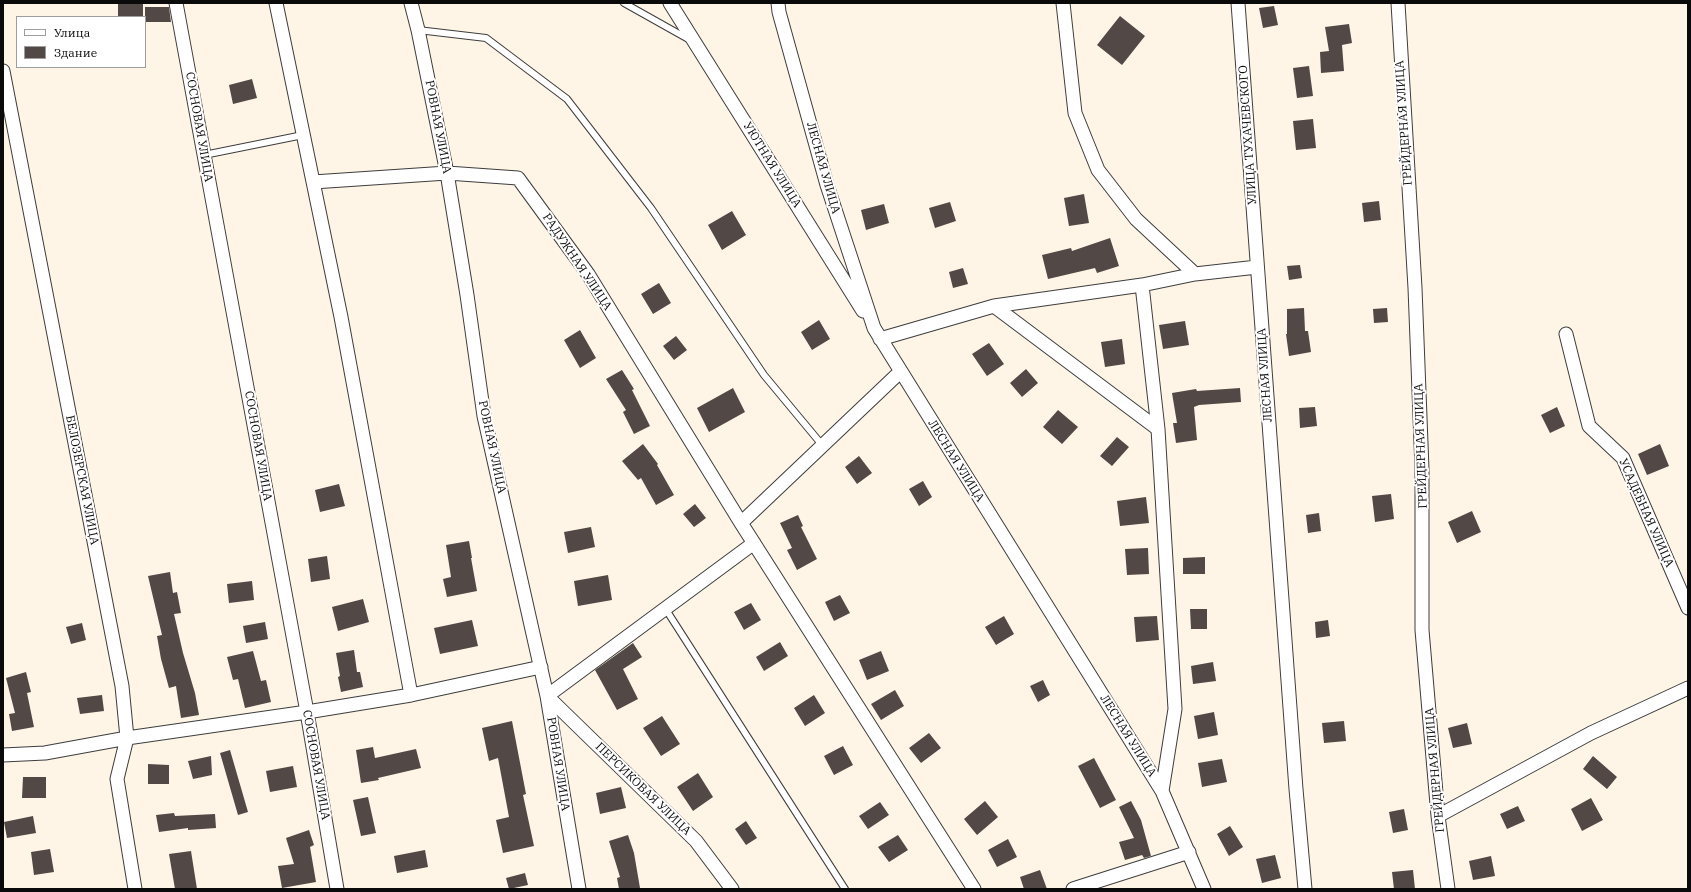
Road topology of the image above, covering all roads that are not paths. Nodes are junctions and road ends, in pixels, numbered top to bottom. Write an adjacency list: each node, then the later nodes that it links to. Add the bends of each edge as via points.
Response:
1 (176, 3): 14 (street, СОСНОВАЯ УЛИЦА)
2 (276, 3): 13 (street)
3 (411, 3): 10 (street, РОВНАЯ УЛИЦА)
4 (624, 3): 11 (lane)
5 (670, 3): 11 (street, УЮТНАЯ УЛИЦА)
6 (778, 3): 21 (street, ЛЕСНАЯ УЛИЦА, via 827,185)
7 (1063, 3): 18 (street, via 1075,114 1098,170 1136,219)
8 (1238, 3): 17 (street, УЛИЦА ТУХАЧЕВСКОГО)
9 (1398, 3): 38 (street, ГРЕЙДЕРНАЯ УЛИЦА, via 1422,453 1422,630)
10 (418, 30): 15 (street, РОВНАЯ УЛИЦА); 25 (lane, via 486,38 567,99 650,208 764,375)
11 (695, 43): 21 (street, УЮТНАЯ УЛИЦА)
12 (3, 71): 35 (street, БЕЛОЗЕРСКАЯ УЛИЦА, via 122,686)
13 (303, 135): 14 (lane); 16 (street)
14 (204, 155): 34 (street, СОСНОВАЯ УЛИЦА)
15 (447, 173): 16 (street, РАДУЖНАЯ УЛИЦА); 26 (street, РАДУЖНАЯ УЛИЦА, via 518,178 588,274); 30 (street, РОВНАЯ УЛИЦА, via 484,416)
16 (313, 182): 32 (street, via 341,317)
17 (1257, 267): 18 (street); 48 (street, ЛЕСНАЯ УЛИЦА)
18 (1195, 274): 19 (street)
19 (1142, 285): 20 (street); 24 (street)
20 (994, 306): 21 (street); 24 (street)
21 (877, 333): 23 (street, ЛЕСНАЯ УЛИЦА)
22 (1566, 334): 29 (street, УСАДЕБНАЯ УЛИЦА, via 1589,426 1623,458)
23 (900, 372): 25 (street); 37 (street, ЛЕСНАЯ УЛИЦА)
24 (1158, 429): 37 (street, via 1175,709)
25 (822, 446): 26 (street)
26 (741, 523): 27 (street)
27 (754, 543): 28 (street); 45 (street)
28 (665, 608): 33 (street); 44 (lane)
29 (1688, 608)
30 (541, 667): 32 (street); 33 (street, РОВНАЯ УЛИЦА)
31 (1688, 688): 38 (street, via 1591,733)
32 (411, 695): 34 (street)
33 (547, 696): 42 (street, РОВНАЯ УЛИЦА); 43 (street, ПЕРСИКОВАЯ УЛИЦА, via 696,841)
34 (307, 712): 35 (street); 41 (street, СОСНОВАЯ УЛИЦА)
35 (127, 738): 36 (street, via 44,753); 40 (street, БЕЛОЗЕРСКАЯ УЛИЦА, via 117,779)
36 (3, 755)
37 (1162, 791): 39 (street, ЛЕСНАЯ УЛИЦА)
38 (1438, 816): 49 (street, ГРЕЙДЕРНАЯ УЛИЦА)
39 (1188, 852): 46 (street); 47 (street, ЛЕСНАЯ УЛИЦА)
40 (136, 889)
41 (337, 889)
42 (579, 889)
43 (732, 889)
44 (845, 889)
45 (974, 889)
46 (1073, 889)
47 (1204, 889)
48 (1305, 889)
49 (1448, 889)

